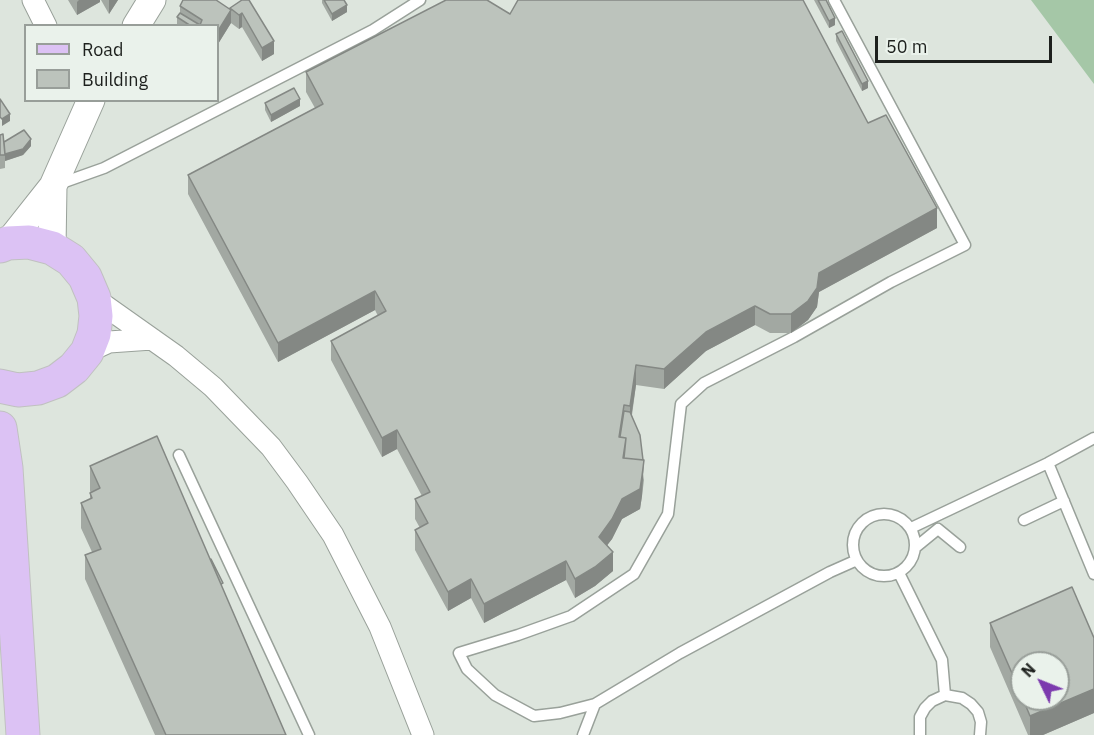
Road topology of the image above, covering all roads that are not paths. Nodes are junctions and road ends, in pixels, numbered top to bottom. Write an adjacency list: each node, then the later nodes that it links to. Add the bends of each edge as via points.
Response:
1 (33, 0): 5 (street)
2 (152, 0): 6 (street)
3 (420, 0): 8 (lane, via 373,30 104,168)
4 (834, 0): 30 (lane, via 965,245 704,383 681,404 668,514 634,574 571,616 459,652 467,669 495,695 534,716)
5 (45, 24)
6 (137, 24)
7 (90, 102): 8 (street)
8 (53, 186): 9 (street); 10 (street)
9 (4, 245): 10 (main road, via 30,242)
10 (52, 248): 11 (main road, via 71,260 85,277)
11 (94, 298): 12 (street); 13 (main road, via 94,334)
12 (152, 339): 13 (street, via 109,342); 31 (street, via 213,387 271,447 333,535 380,627)
13 (87, 352): 15 (main road, via 74,369)
14 (0, 386): 15 (main road, via 18,390)
15 (38, 388): 20 (main road, via 17,426)
16 (0, 428): 20 (main road)
17 (1094, 438): 19 (lane)
18 (179, 455): 33 (lane)
19 (1048, 463): 21 (lane); 23 (lane)
20 (6, 468): 32 (main road)
21 (1064, 501): 22 (lane); 28 (lane)
22 (1024, 520)
23 (911, 528): 24 (lane); 26 (lane, via 893,515 873,516 857,530 853,550)
24 (916, 547): 25 (lane, via 938,529); 27 (lane)
25 (960, 547)
26 (857, 560): 27 (lane, via 863,568 880,576); 30 (lane, via 709,637)
27 (899, 573): 29 (lane, via 942,660)
28 (1094, 574)
29 (945, 695): 35 (lane, via 925,708 920,717); 36 (lane, via 962,698 978,712)
30 (595, 704): 34 (lane)
31 (417, 734)
32 (23, 735)
33 (309, 735)
34 (583, 735)
35 (920, 735)
36 (980, 735)

